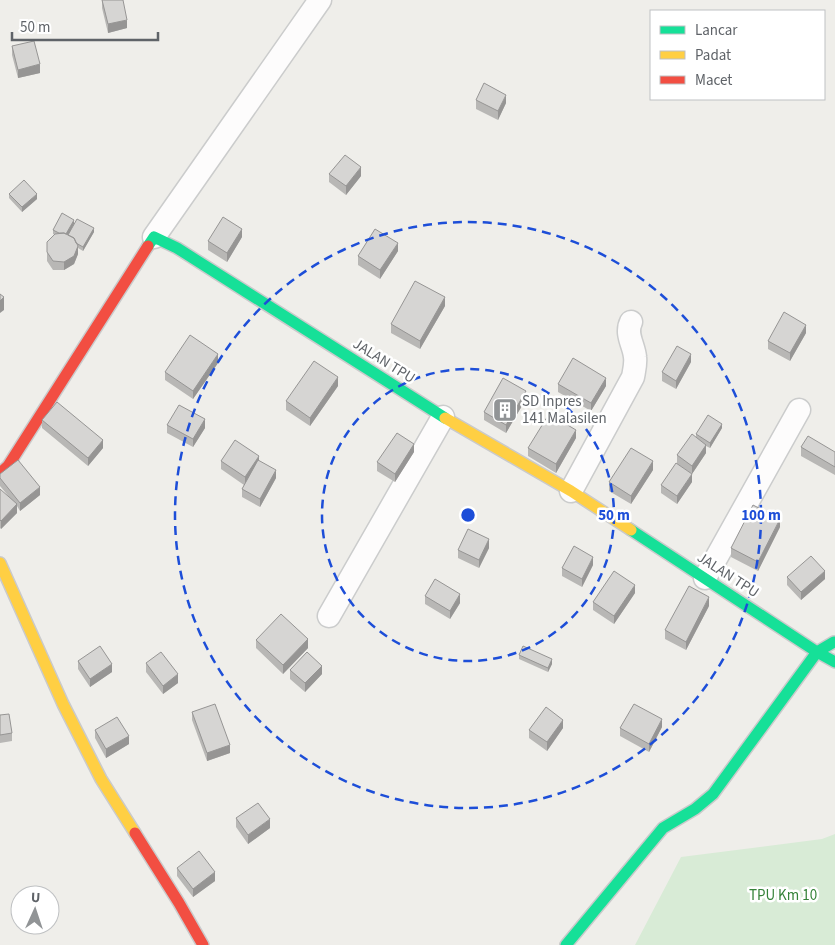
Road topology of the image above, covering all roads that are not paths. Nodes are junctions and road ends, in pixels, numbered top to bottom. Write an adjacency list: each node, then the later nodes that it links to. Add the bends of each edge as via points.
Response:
1 (320, 0): 2 (street)
2 (154, 237): 5 (street, JALAN TPU, via 177,248); 6 (street, via 8,466)
3 (631, 322): 7 (street, via 630,338 635,358 633,377)
4 (799, 410): 9 (street)
5 (443, 417): 7 (street, JALAN TPU); 10 (street)
6 (0, 472)
7 (571, 491): 9 (street, JALAN TPU)
8 (0, 563): 14 (street, via 63,704 101,779)
9 (705, 578): 12 (street, JALAN TPU)
10 (329, 616)
11 (835, 642): 12 (street)
12 (817, 652): 13 (street, JALAN TPU); 15 (street, via 713,794 694,810 663,828)
13 (835, 662)
14 (203, 945)
15 (566, 945)

